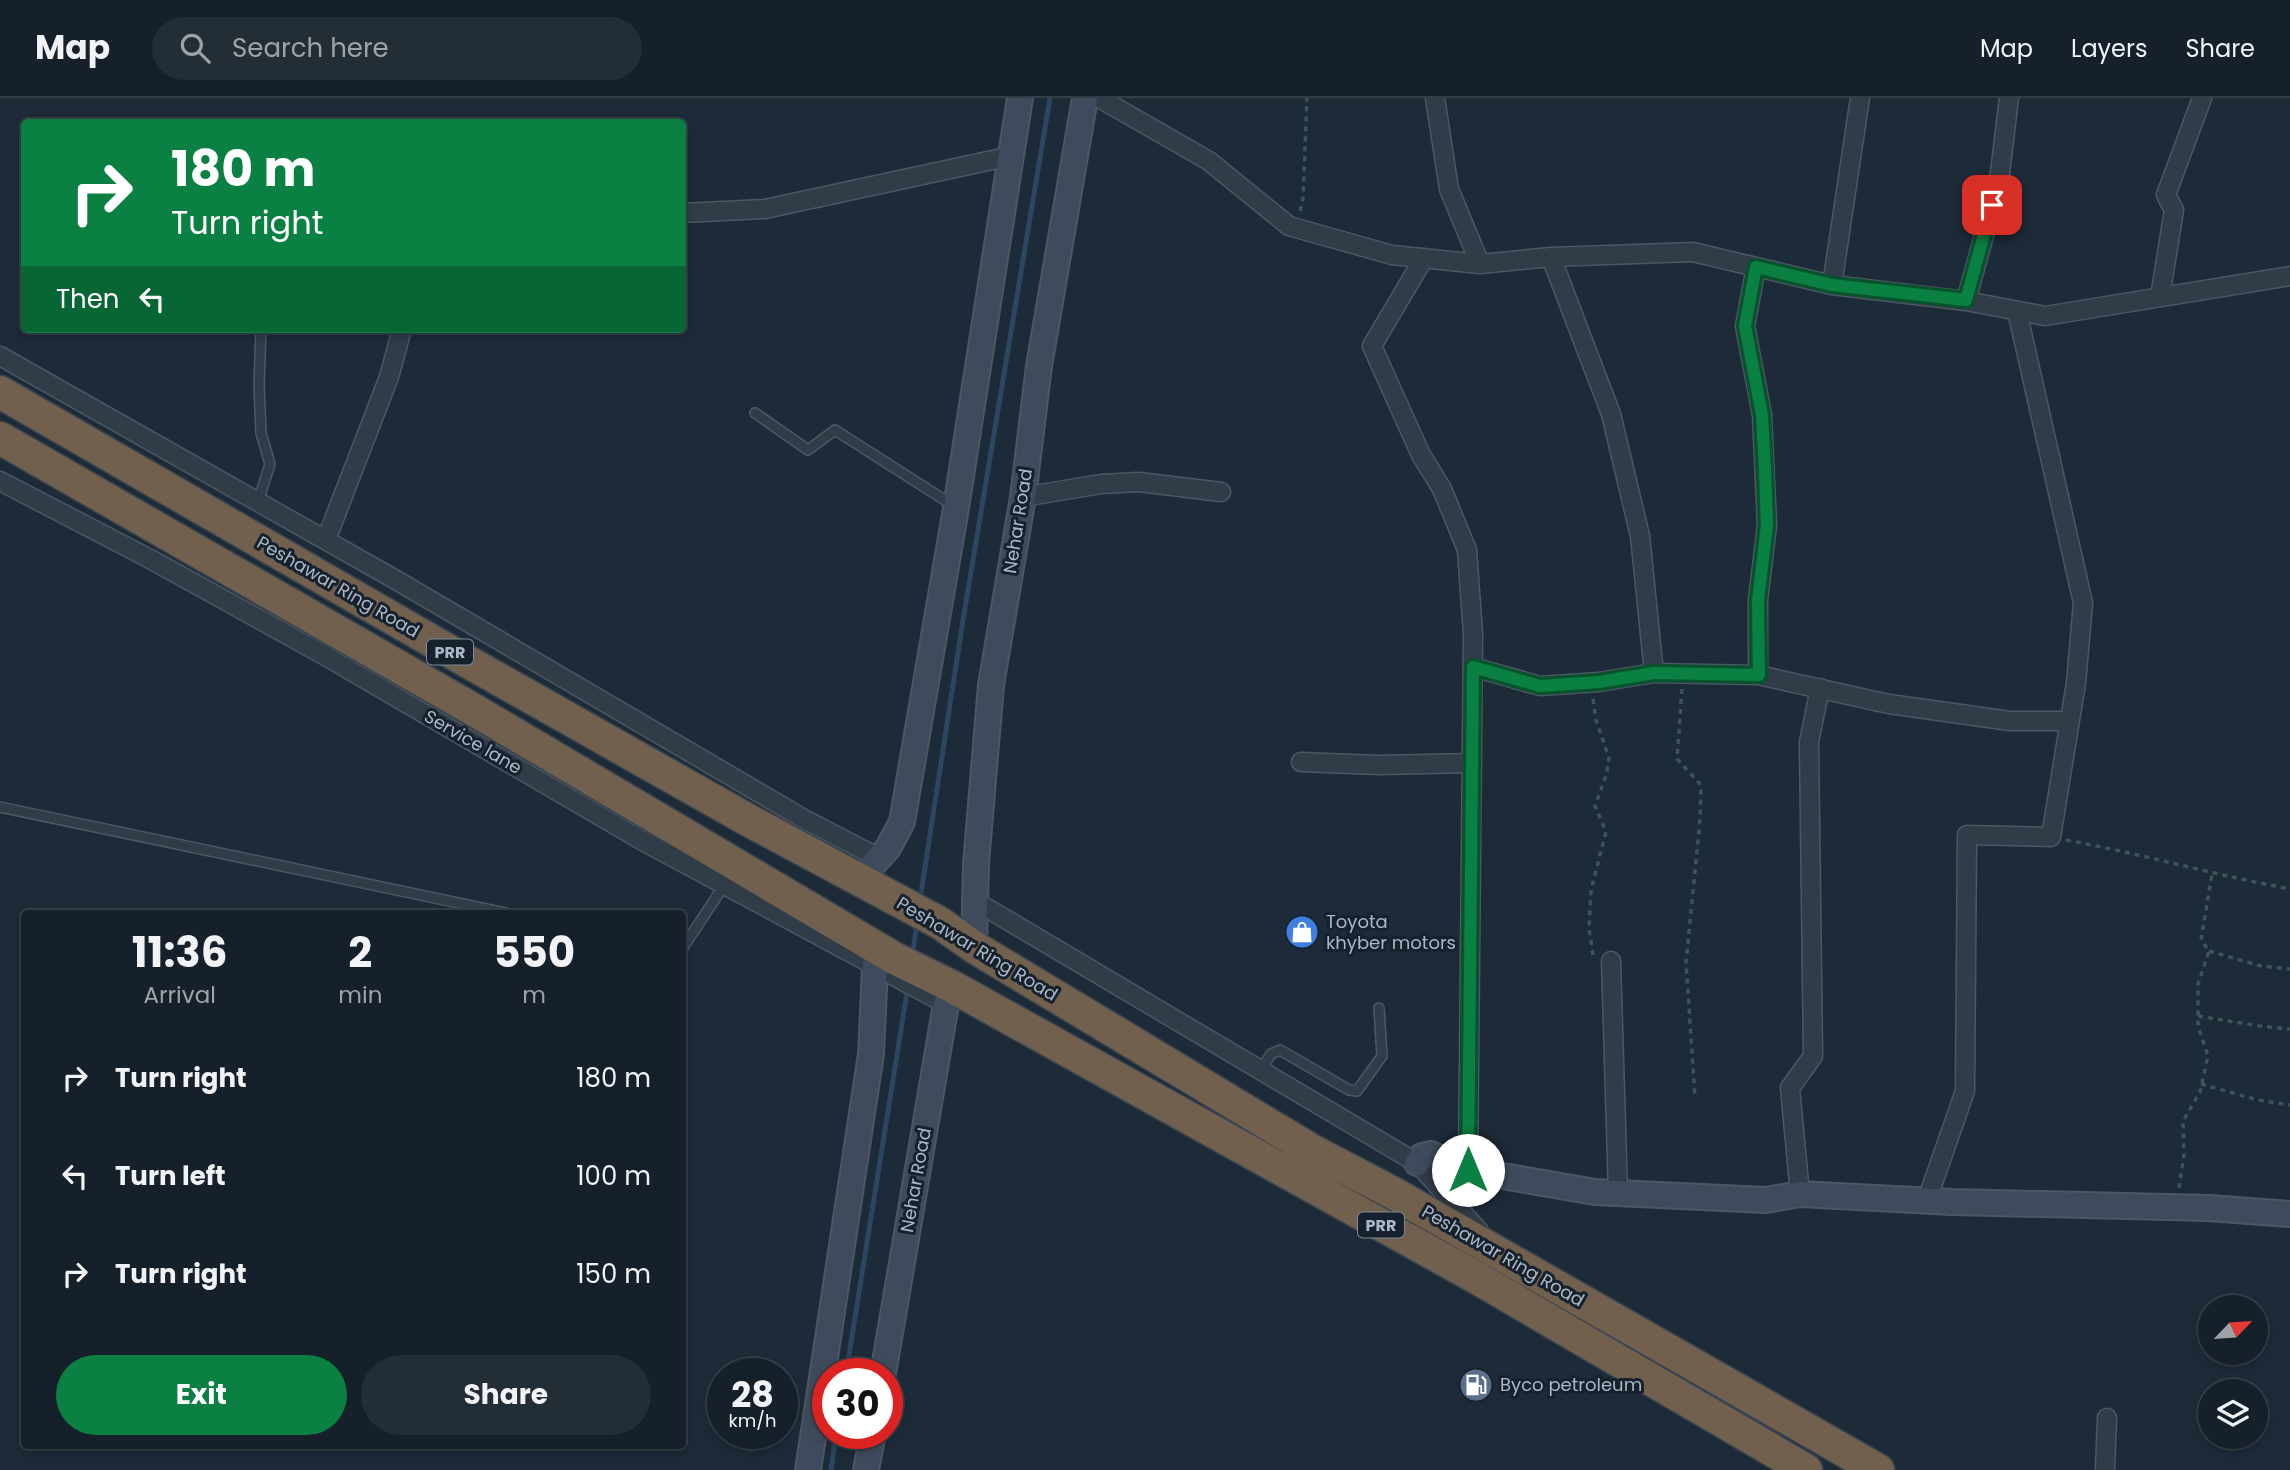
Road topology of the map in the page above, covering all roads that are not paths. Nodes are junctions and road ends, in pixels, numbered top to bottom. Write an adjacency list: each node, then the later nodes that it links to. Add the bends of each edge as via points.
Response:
1 (1020, 98): 8 (main road)
2 (1085, 98): 29 (main road, Nehar Road, via 1039,366)
3 (1099, 98): 11 (street, via 1209,161 1289,226 1392,255)
4 (1435, 98): 12 (street, via 1449,189)
5 (1860, 98): 15 (street)
6 (2009, 98): 17 (street, via 1998,181)
7 (2202, 98): 16 (street, via 2166,195 2174,210)
8 (1010, 156): 9 (street, via 765,209); 31 (main road)
9 (686, 214)
10 (1551, 257): 12 (street); 13 (street, via 1693,252); 34 (street, via 1611,414 1640,536)
11 (1424, 258): 12 (street); 33 (street, via 1372,346 1467,550)
12 (1480, 264)
13 (1756, 267): 15 (street); 35 (street, via 1745,326 1762,415 1765,470 1767,525 1758,600)
14 (2290, 276): 16 (street)
15 (1832, 285): 17 (street)
16 (2160, 297): 18 (street, via 2045,316)
17 (1966, 300): 18 (street)
18 (2017, 311): 37 (street, via 2082,603)
19 (261, 333): 30 (lane, via 261,433 270,464)
20 (401, 333): 32 (street, via 389,377)
21 (0, 356): 30 (street)
22 (0, 392): 25 (highway, Peshawar Ring Road / PRR)
23 (755, 413): 31 (lane, via 808,450 835,430)
24 (0, 438): 26 (highway, Peshawar Ring Road / PRR)
25 (82, 440): 26 (highway, via 69,448 63,461); 41 (highway, Peshawar Ring Road / PRR, via 470,663)
26 (67, 476): 42 (highway, Peshawar Ring Road / PRR, via 474,709)
27 (0, 481): 42 (street, Service lane, via 310,648 641,840)
28 (1221, 492): 29 (street, via 1139,482)
29 (1023, 496): 43 (main road, Nehar Road, via 990,685)
30 (258, 502): 32 (street)
31 (956, 507): 41 (main road, via 902,822)
32 (326, 540): 41 (street, via 804,819)
33 (1473, 667): 34 (street, via 1540,686); 39 (street)
34 (1654, 673): 35 (street)
35 (1759, 675): 36 (street)
36 (1820, 688): 37 (street, via 1889,704 2010,721); 55 (street, via 1809,742 1813,1056 1790,1088)
37 (2069, 721): 56 (street, via 2050,836 1967,835 1965,1091)
38 (1301, 762): 39 (street)
39 (1472, 763): 53 (street)
40 (0, 807): 44 (lane)
41 (869, 869): 46 (highway, Peshawar Ring Road / PRR, via 904,904)
42 (731, 874): 45 (lane); 47 (highway, Peshawar Ring Road / PRR)
43 (975, 901): 46 (main road, Nehar Road); 51 (street)
44 (492, 910)
45 (686, 943)
46 (974, 947): 58 (highway, Peshawar Ring Road / PRR, via 1313,1151)
47 (882, 956): 49 (highway, Peshawar Ring Road / PRR); 66 (main road)
48 (1611, 961): 54 (street)
49 (944, 990): 60 (main road, Nehar Road); 61 (highway, Peshawar Ring Road / PRR, via 1465,1271)
50 (1378, 1008): 51 (lane, via 1382,1056 1357,1091 1280,1050 1271,1054)
51 (1261, 1070): 52 (street)
52 (1417, 1163): 53 (main road, via 1431,1154); 58 (street)
53 (1468, 1170): 54 (main road)
54 (1618, 1193): 55 (main road, via 1766,1200)
55 (1800, 1194): 56 (main road)
56 (1927, 1200): 57 (main road)
57 (2290, 1214)
58 (1498, 1253): 59 (highway, Peshawar Ring Road / PRR)
59 (1664, 1349): 61 (highway, via 1667,1362 1661,1374); 62 (highway, Peshawar Ring Road / PRR)
60 (886, 1358)
61 (1648, 1377): 63 (highway, Peshawar Ring Road / PRR)
62 (1721, 1381): 63 (highway, via 1707,1385); 69 (highway, Peshawar Ring Road / PRR)
63 (1699, 1408): 68 (highway, Peshawar Ring Road / PRR)
64 (2108, 1418): 70 (street)
65 (870, 1449): 67 (main road)
66 (808, 1470)
67 (866, 1470)
68 (1806, 1470)
69 (1878, 1470)
70 (2105, 1470)

